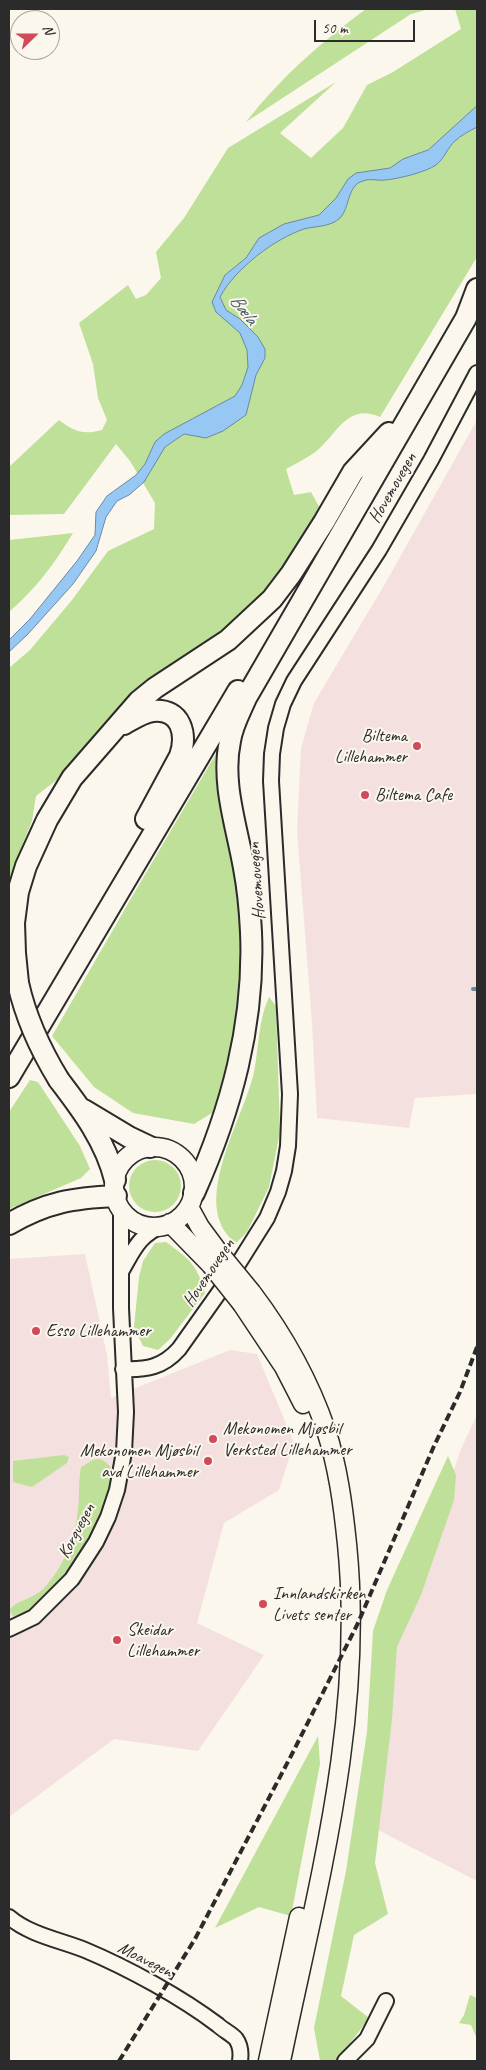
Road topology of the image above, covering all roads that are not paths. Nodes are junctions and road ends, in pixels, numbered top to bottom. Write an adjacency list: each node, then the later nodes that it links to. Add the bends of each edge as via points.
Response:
1 (477, 284): 4 (highway)
2 (477, 289): 11 (highway, via 466,318 246,698 230,740 228,779 248,899 249,1007 235,1082)
3 (477, 372): 17 (street, Hovemovegen, via 431,460 378,550 294,681 282,704 276,728 272,754 272,819 290,1094 288,1146 278,1192 252,1242 180,1349 165,1363 152,1368)
4 (389, 432): 5 (highway, via 353,472 291,574 272,599 228,640 139,701); 6 (highway)
5 (114, 731): 6 (highway, via 147,713 162,711 180,724 183,747 146,820 67,951 52,984); 8 (highway, bridge, via 72,778 47,820 26,866 14,923 18,983 28,1019 59,1080)
6 (44, 1018): 7 (highway)
7 (9, 1076)
8 (80, 1108): 9 (highway); 10 (highway, via 110,1160)
9 (150, 1147): 10 (main road, via 136,1151 124,1160); 11 (main road, via 166,1148 186,1162 193,1176)
10 (117, 1195): 12 (highway, via 73,1198 49,1204); 13 (main road, via 130,1218 140,1224); 15 (street, Korgvegen)
11 (191, 1200): 13 (main road, via 182,1215); 14 (main road)
12 (9, 1224)
13 (167, 1224): 14 (main road); 15 (street, via 143,1237)
14 (216, 1259): 16 (main road, bridge)
15 (122, 1270): 17 (street, Korgvegen)
16 (247, 1299): 22 (main road, via 302,1402 315,1436 332,1509 339,1601 338,1674 330,1753); 23 (main road, via 267,1313 295,1360 326,1432 344,1508 351,1584 350,1675 342,1755)
17 (123, 1369): 18 (street, Korgvegen, via 124,1452 108,1517 72,1579 34,1617)
18 (9, 1629)
19 (9, 1917): 21 (street, Moavegen, via 17,1924 86,1950 204,2014 235,2039 241,2052)
20 (386, 2001): 24 (street, via 368,2039)
21 (240, 2061)
22 (268, 2061)
23 (281, 2061)
24 (345, 2061)

